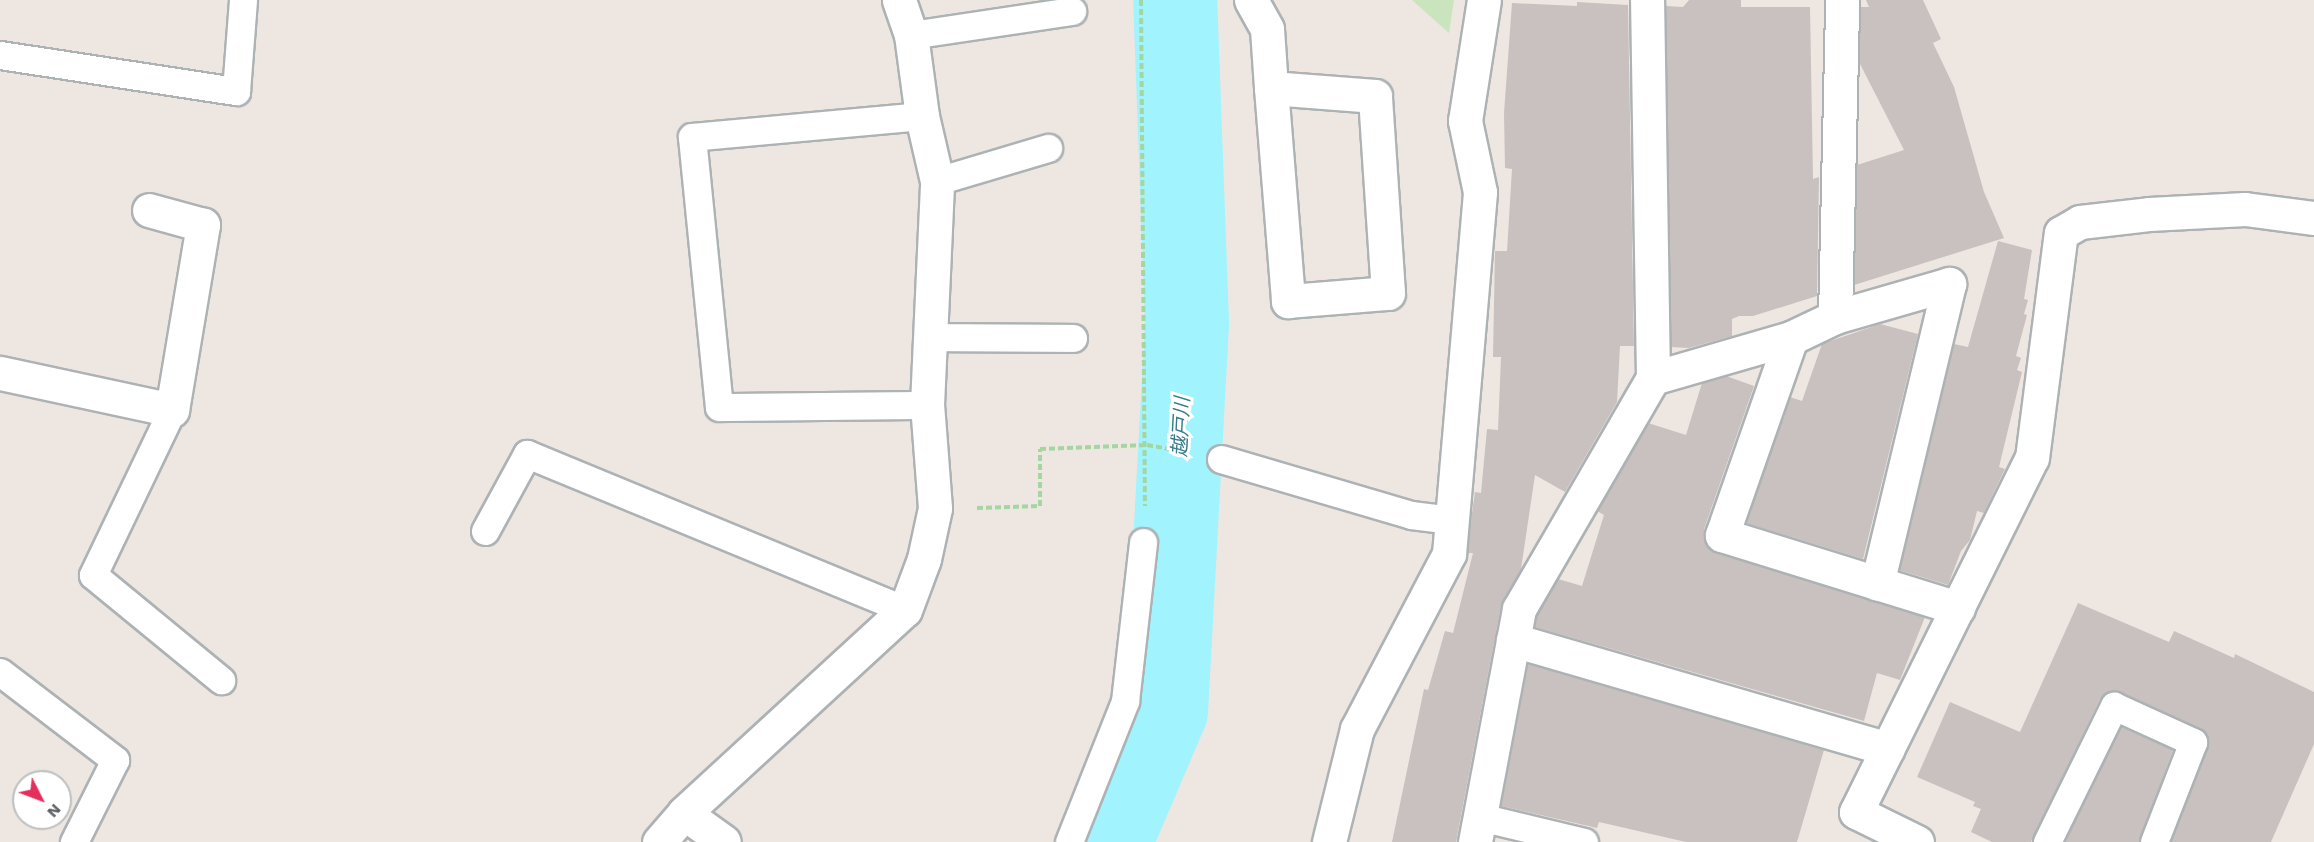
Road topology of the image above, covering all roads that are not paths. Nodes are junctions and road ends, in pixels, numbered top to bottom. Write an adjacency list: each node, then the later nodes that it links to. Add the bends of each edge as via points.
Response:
1 (243, 0): 9 (lane, via 236,91)
2 (899, 0): 8 (street)
3 (1251, 0): 10 (street, via 1267,29)
4 (1484, 0): 25 (street, via 1465,121 1480,192)
5 (1647, 0): 21 (street)
6 (1842, 0): 16 (street)
7 (1072, 11): 8 (lane)
8 (911, 35): 11 (street)
9 (0, 55)
10 (1271, 88): 10 (street, via 1375,96 1388,293 1288,301)
11 (922, 116): 13 (street); 22 (lane, via 692,137 719,407)
12 (1048, 148): 13 (lane)
13 (937, 181): 17 (street)
14 (149, 210): 23 (street, via 203,225)
15 (2314, 218): 29 (street, via 2245,209 2149,214 2080,222 2061,233 2032,458)
16 (1835, 317): 19 (street); 28 (street, via 1949,284)
17 (930, 337): 18 (lane); 22 (street)
18 (1073, 338)
19 (1791, 338): 21 (street); 28 (street, via 1722,535)
20 (0, 373): 23 (street)
21 (1653, 378): 31 (street, via 1519,609)
22 (927, 405): 30 (street, via 935,508 924,559)
23 (172, 410): 33 (lane, via 93,575)
24 (1221, 459): 25 (lane, via 1412,515)
25 (1452, 520): 41 (street, via 1449,554 1357,729)
26 (484, 531): 30 (lane, via 527,454)
27 (1143, 542): 40 (lane, via 1125,701)
28 (1877, 583): 29 (street)
29 (1958, 608): 34 (street)
30 (905, 610): 35 (street)
31 (1513, 640): 34 (street); 36 (street)
32 (0, 672): 37 (lane, via 115,760)
33 (221, 680)
34 (1887, 749): 43 (street, via 1856,812)
35 (684, 813): 38 (street); 39 (street)
36 (1478, 829): 42 (lane)
37 (74, 842)
38 (659, 842)
39 (724, 842)
40 (1070, 842)
41 (1329, 842)
42 (1584, 842)
43 (1917, 842)
44 (2047, 842): 45 (lane, via 2114,706 2193,742)
45 (2154, 842)

